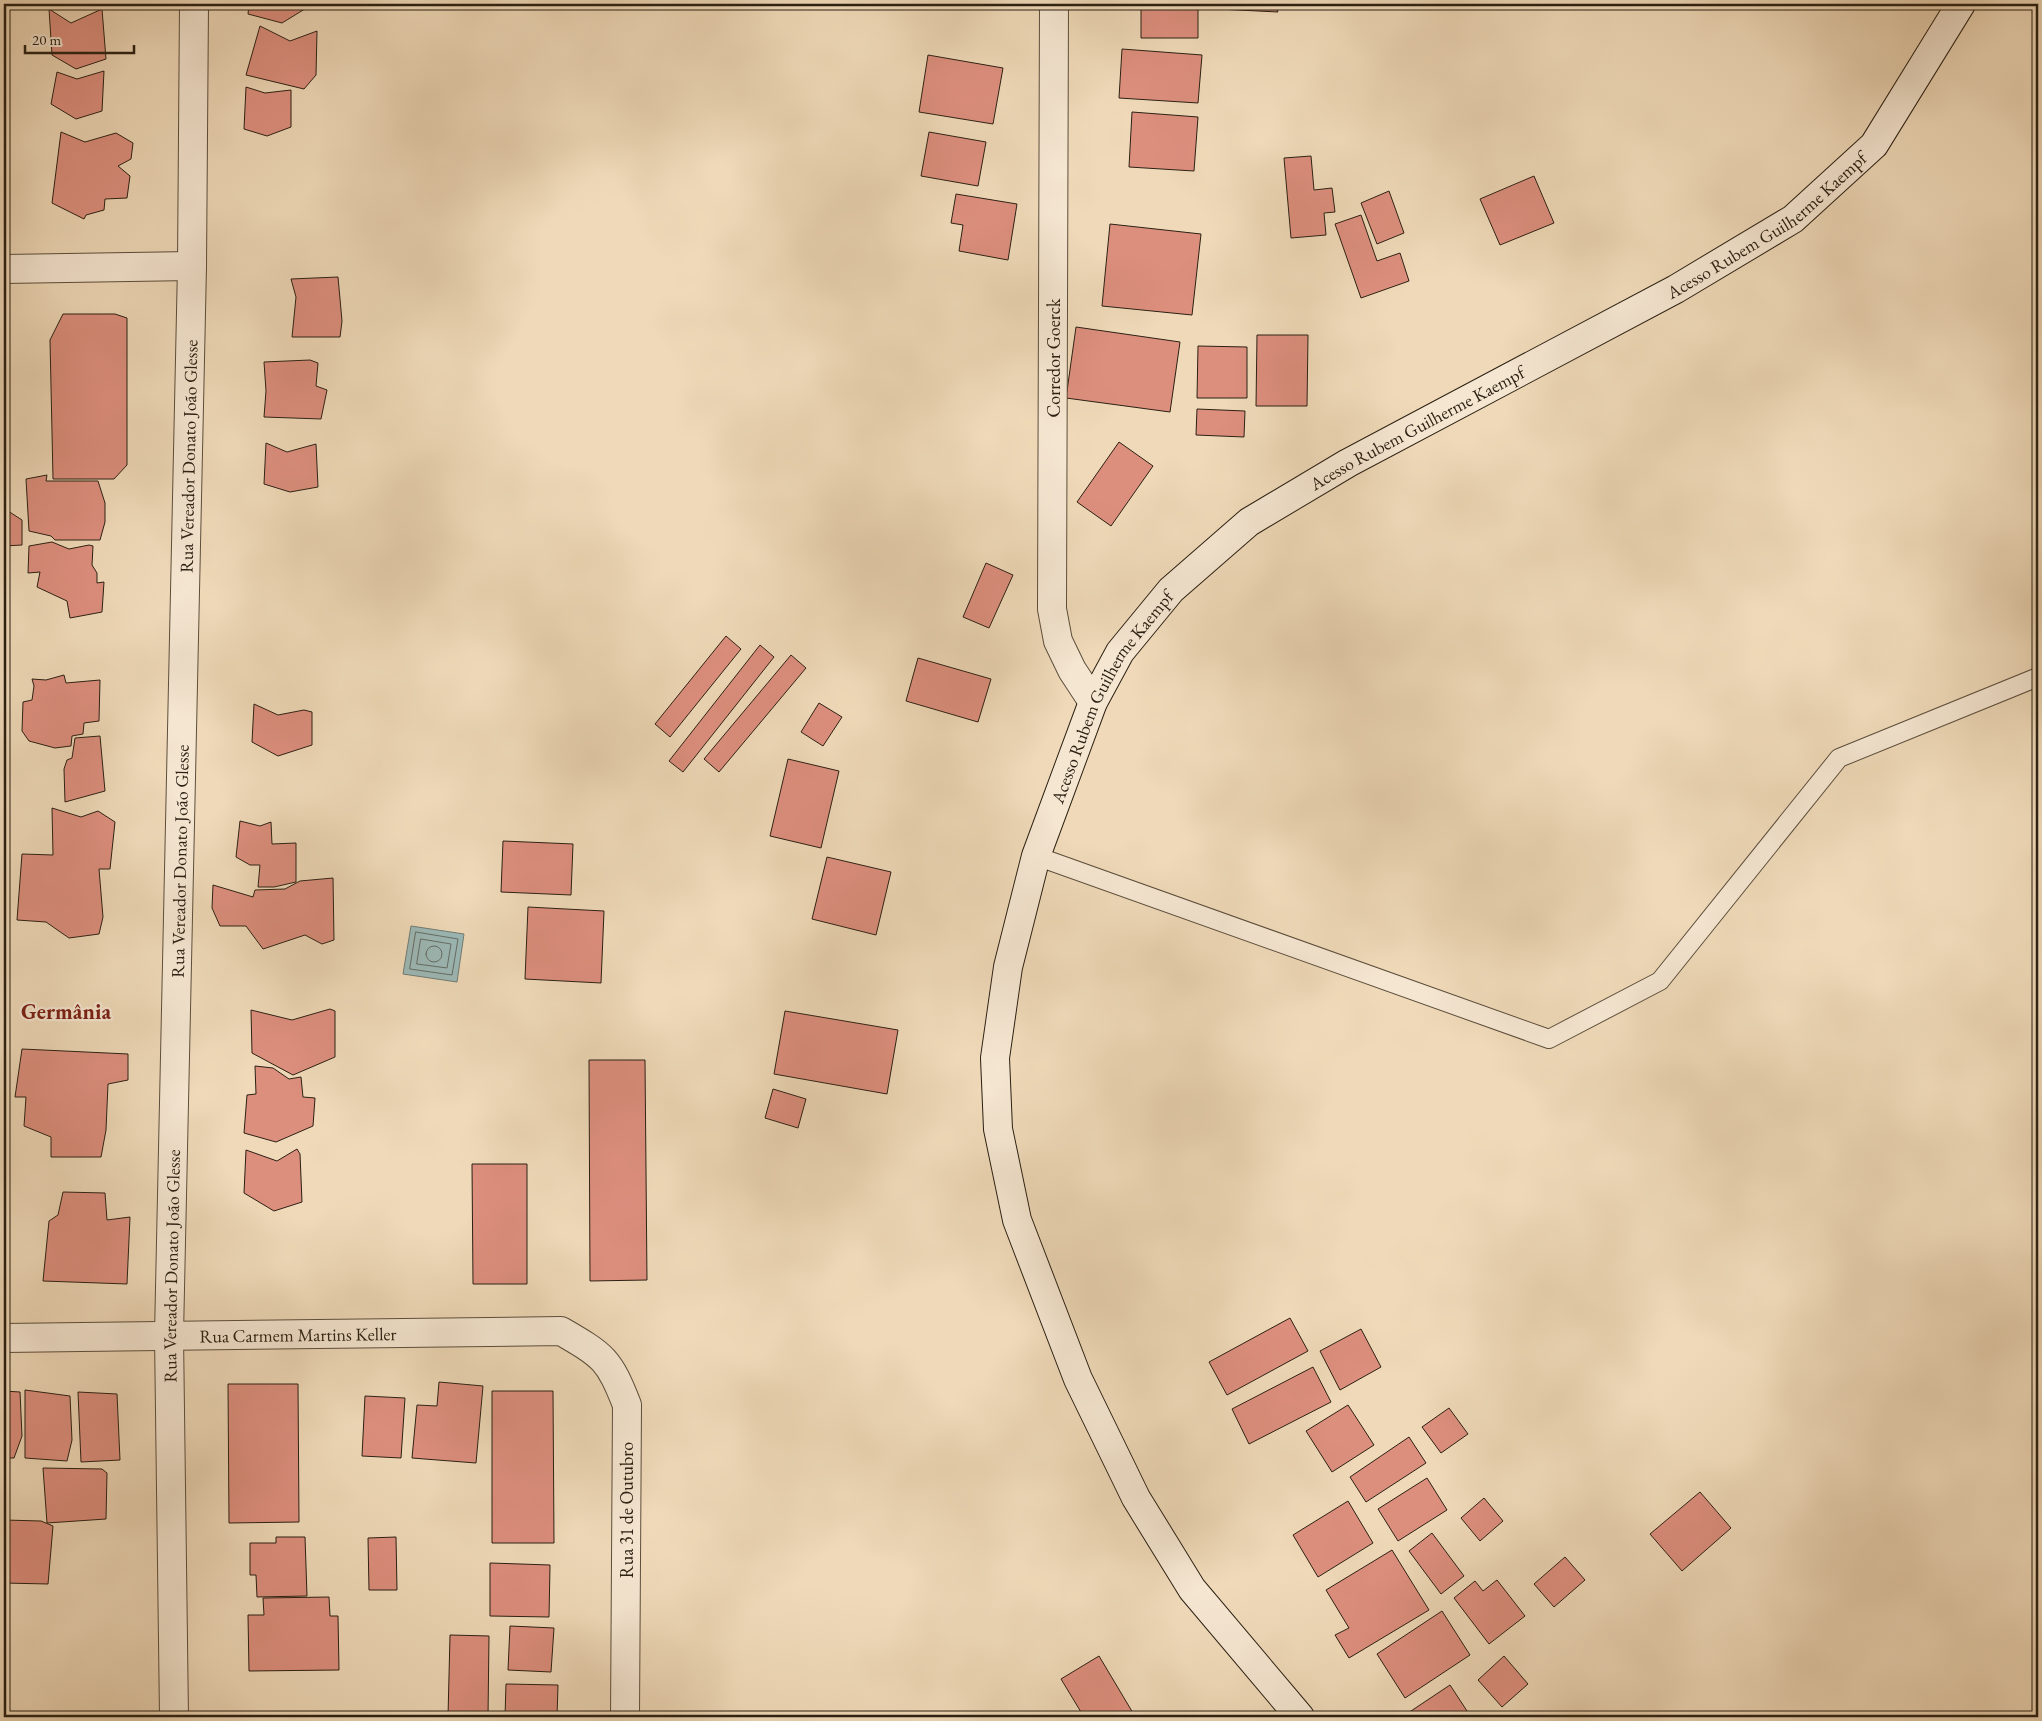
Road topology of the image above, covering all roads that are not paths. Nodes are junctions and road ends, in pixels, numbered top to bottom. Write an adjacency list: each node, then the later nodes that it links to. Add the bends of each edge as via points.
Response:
1 (194, 4): 4 (street, Rua Vereador Donato João Glesse)
2 (1054, 4): 7 (street, Corredor Goerck, via 1052,609 1058,641)
3 (1961, 4): 7 (street, Acesso Rubem Guilherme Kaempf, via 1874,144 1793,219 1676,288 1348,463 1249,522 1171,590 1120,652)
4 (192, 266): 5 (street); 10 (street, Rua Vereador Donato João Glesse)
5 (4, 269)
6 (2038, 677): 8 (lane, via 1839,758 1660,981 1549,1039)
7 (1093, 702): 8 (street, Acesso Rubem Guilherme Kaempf)
8 (1036, 856): 14 (street, Acesso Rubem Guilherme Kaempf, via 1008,967 995,1058 998,1129 1016,1220 1078,1379 1136,1498 1192,1589)
9 (561, 1331): 10 (street, Rua Carmem Martins Keller); 13 (street, Rua 31 de Outubro, via 598,1352 614,1372 627,1405)
10 (169, 1334): 11 (street, Rua Carmem Martins Keller); 12 (street, Rua Vereador Donato João Glesse)
11 (4, 1338)
12 (174, 1717)
13 (625, 1717)
14 (1300, 1717)

